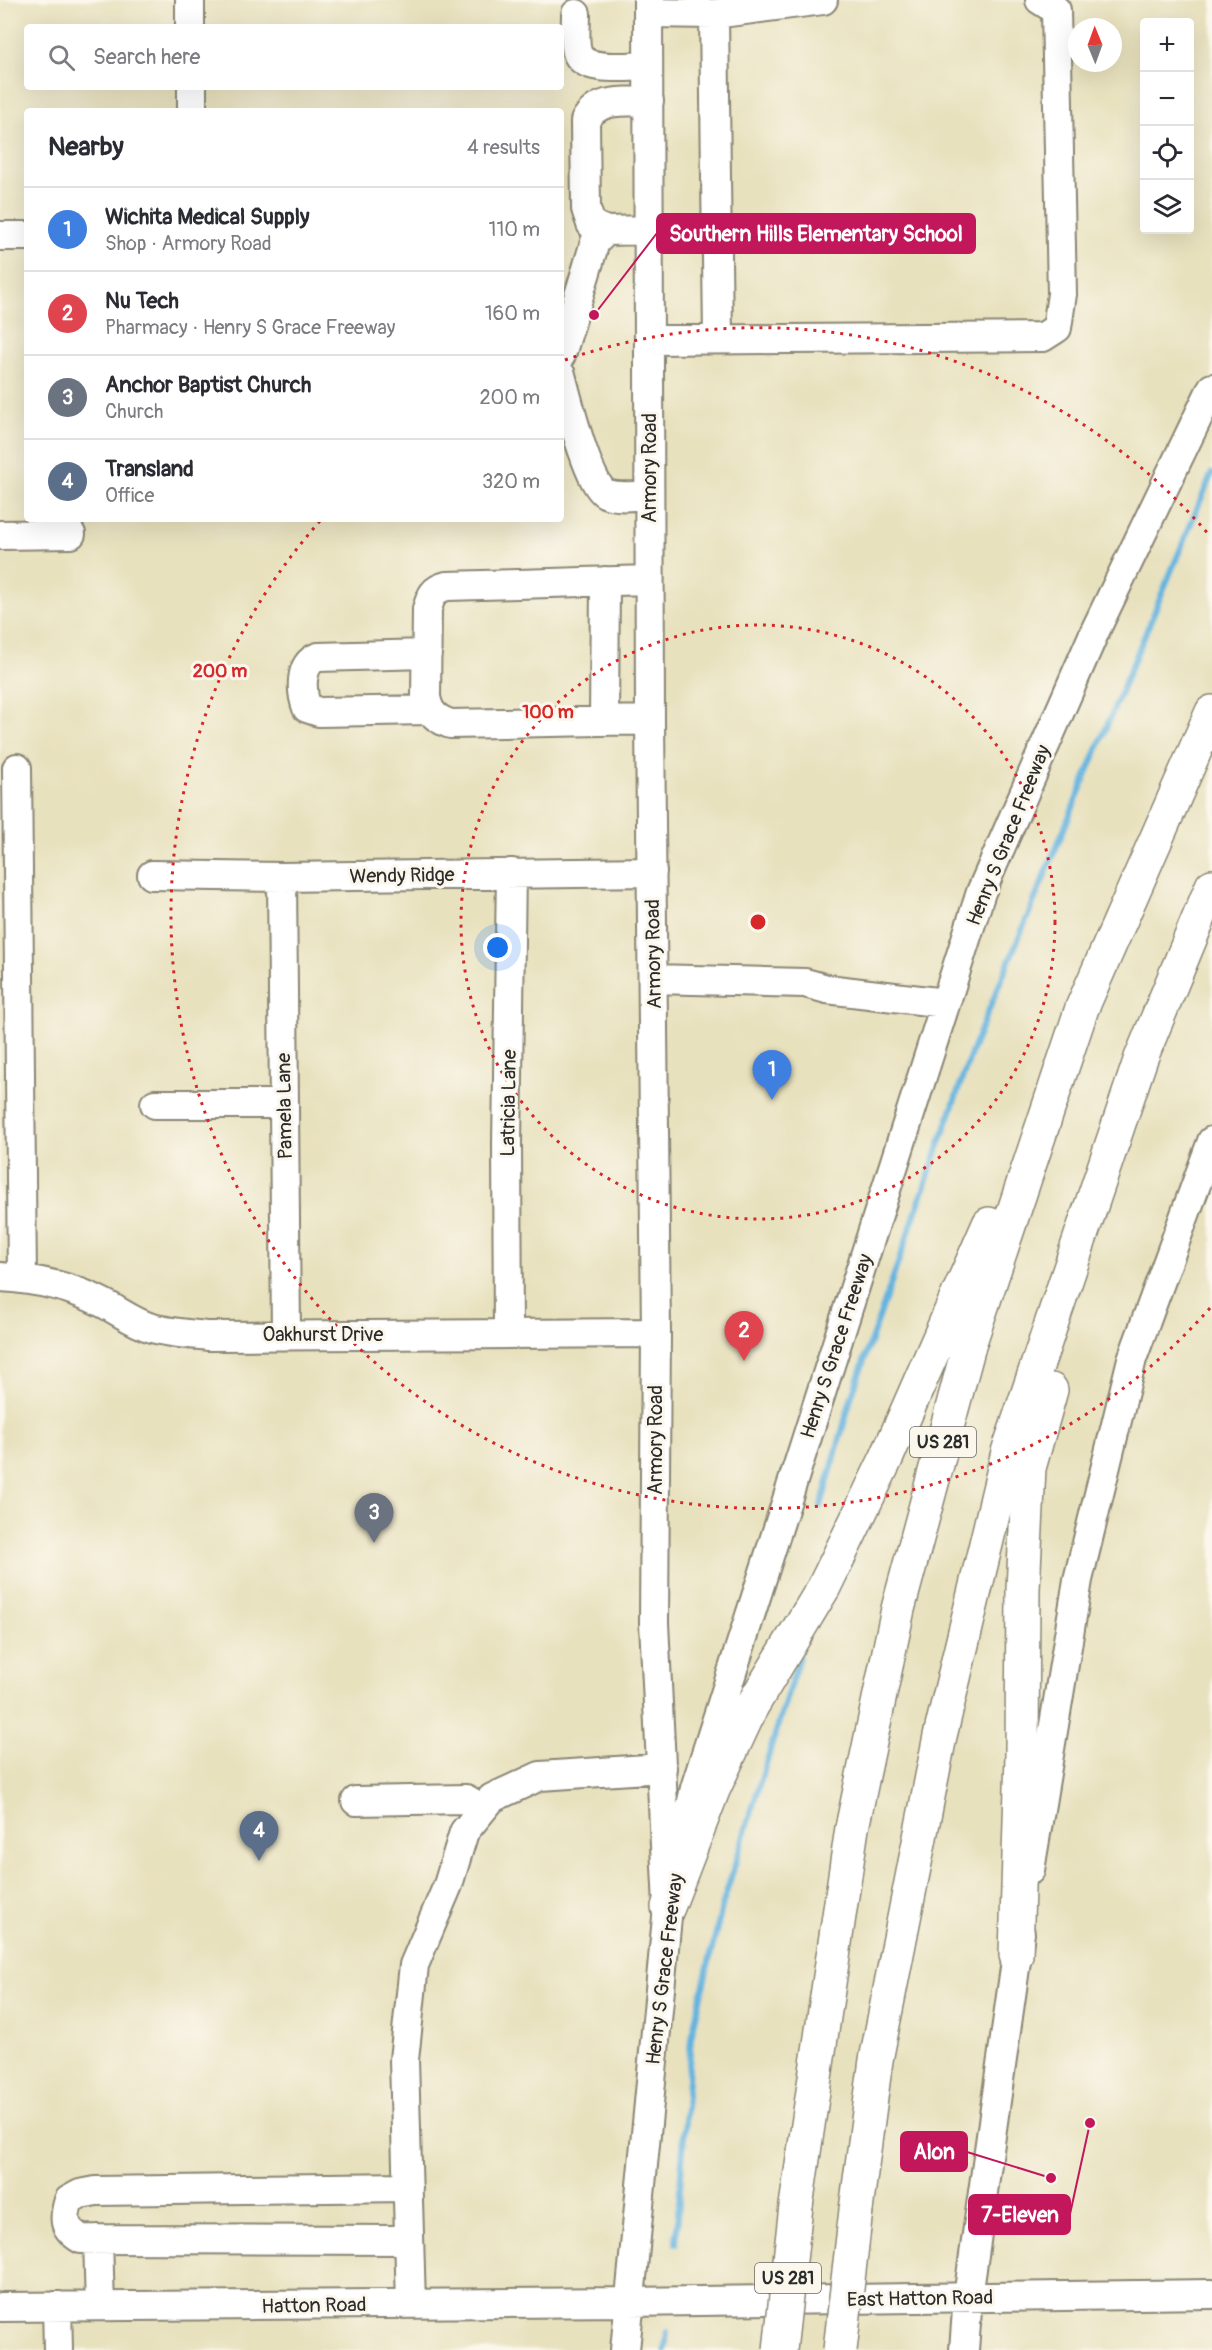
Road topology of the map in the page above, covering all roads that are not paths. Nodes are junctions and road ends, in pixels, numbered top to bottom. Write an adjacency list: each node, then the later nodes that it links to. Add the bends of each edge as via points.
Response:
1 (190, 0): 7 (street)
2 (823, 0): 6 (street)
3 (1040, 0): 16 (street, via 1056,10 1062,294 1057,328 1044,337)
4 (648, 6): 6 (street); 8 (street, Armory Road)
5 (576, 14): 8 (street, via 576,50 580,59 590,65)
6 (714, 14): 16 (street)
7 (190, 24)
8 (648, 66): 10 (street, Armory Road)
9 (192, 90): 11 (street)
10 (649, 101): 12 (street, Armory Road); 13 (street, via 605,103 591,111 585,122 585,209 591,224)
11 (192, 108)
12 (648, 230): 13 (street); 17 (street, Armory Road)
13 (606, 231): 18 (street, via 595,242 588,261)
14 (0, 236): 15 (street)
15 (24, 236)
16 (718, 338): 17 (street)
17 (648, 340): 21 (street, Armory Road)
18 (564, 345)
19 (564, 385): 21 (street, via 598,488 606,494)
20 (1212, 388): 38 (street, Henry S Grace Freeway, via 1095,631 981,892)
21 (649, 495): 24 (street, Armory Road)
22 (71, 534): 23 (street)
23 (0, 535)
24 (649, 580): 25 (street); 30 (street, Armory Road)
25 (605, 581): 26 (street, via 438,588 427,609); 29 (street)
26 (427, 654): 27 (street); 27 (street, via 311,659 304,669 304,700 307,708 319,712)
27 (429, 710): 29 (street, via 450,724)
28 (1212, 712): 39 (highway, US 281)
29 (603, 720): 30 (street)
30 (650, 720): 32 (street, Armory Road)
31 (17, 768): 44 (street)
32 (652, 872): 33 (street, Wendy Ridge); 37 (street, Armory Road)
33 (511, 873): 35 (street, Wendy Ridge); 45 (street, Latricia Lane)
34 (152, 875): 35 (street, Wendy Ridge)
35 (282, 877): 42 (street, Pamela Lane)
36 (1212, 886): 40 (highway, US 281)
37 (653, 979): 38 (street, via 804,983); 46 (street, Armory Road)
38 (945, 1003): 51 (street, Henry S Grace Freeway, via 695,1788)
39 (1082, 1008): 51 (highway, via 886,1459 824,1587 752,1706 713,1790); 65 (highway, US 281, bridge, via 970,1342 898,1609 852,1828 796,2206)
40 (1141, 1058): 52 (highway, via 1029,1468); 66 (highway, US 281, bridge, via 1008,1452 936,1759 876,2060)
41 (155, 1104): 42 (street)
42 (284, 1104): 47 (street, Pamela Lane)
43 (1212, 1142): 52 (street, via 1132,1359 1078,1580)
44 (11, 1278): 47 (street, Oakhurst Drive, via 52,1282 153,1328 208,1336)
45 (508, 1333): 46 (street, Oakhurst Drive); 47 (street, Oakhurst Drive)
46 (656, 1333): 48 (street, Armory Road, via 654,1623)
47 (286, 1334)
48 (662, 1768): 50 (street, via 540,1776 492,1798); 51 (street, Armory Road)
49 (356, 1801): 50 (street, via 466,1799)
50 (483, 1809): 53 (street, via 464,1832 448,1885 414,1965 404,2060)
51 (668, 1907): 58 (street, Henry S Grace Freeway)
52 (1016, 1955): 57 (street)
53 (408, 2187): 54 (street, via 96,2191 69,2200 65,2221 69,2232 81,2239); 55 (street)
54 (98, 2239): 55 (street); 61 (street)
55 (410, 2240): 59 (street)
56 (1212, 2294): 57 (street, East Hatton Road)
57 (968, 2297): 58 (street, East Hatton Road); 67 (street)
58 (628, 2302): 59 (street, Hatton Road); 64 (street, Henry S Grace Freeway)
59 (411, 2304): 61 (street, Hatton Road)
60 (57, 2306): 61 (street, Hatton Road); 62 (street, Hatton Road); 63 (street)
61 (100, 2306)
62 (0, 2307)
63 (58, 2350)
64 (625, 2350)
65 (780, 2350)
66 (840, 2350)
67 (964, 2350)

